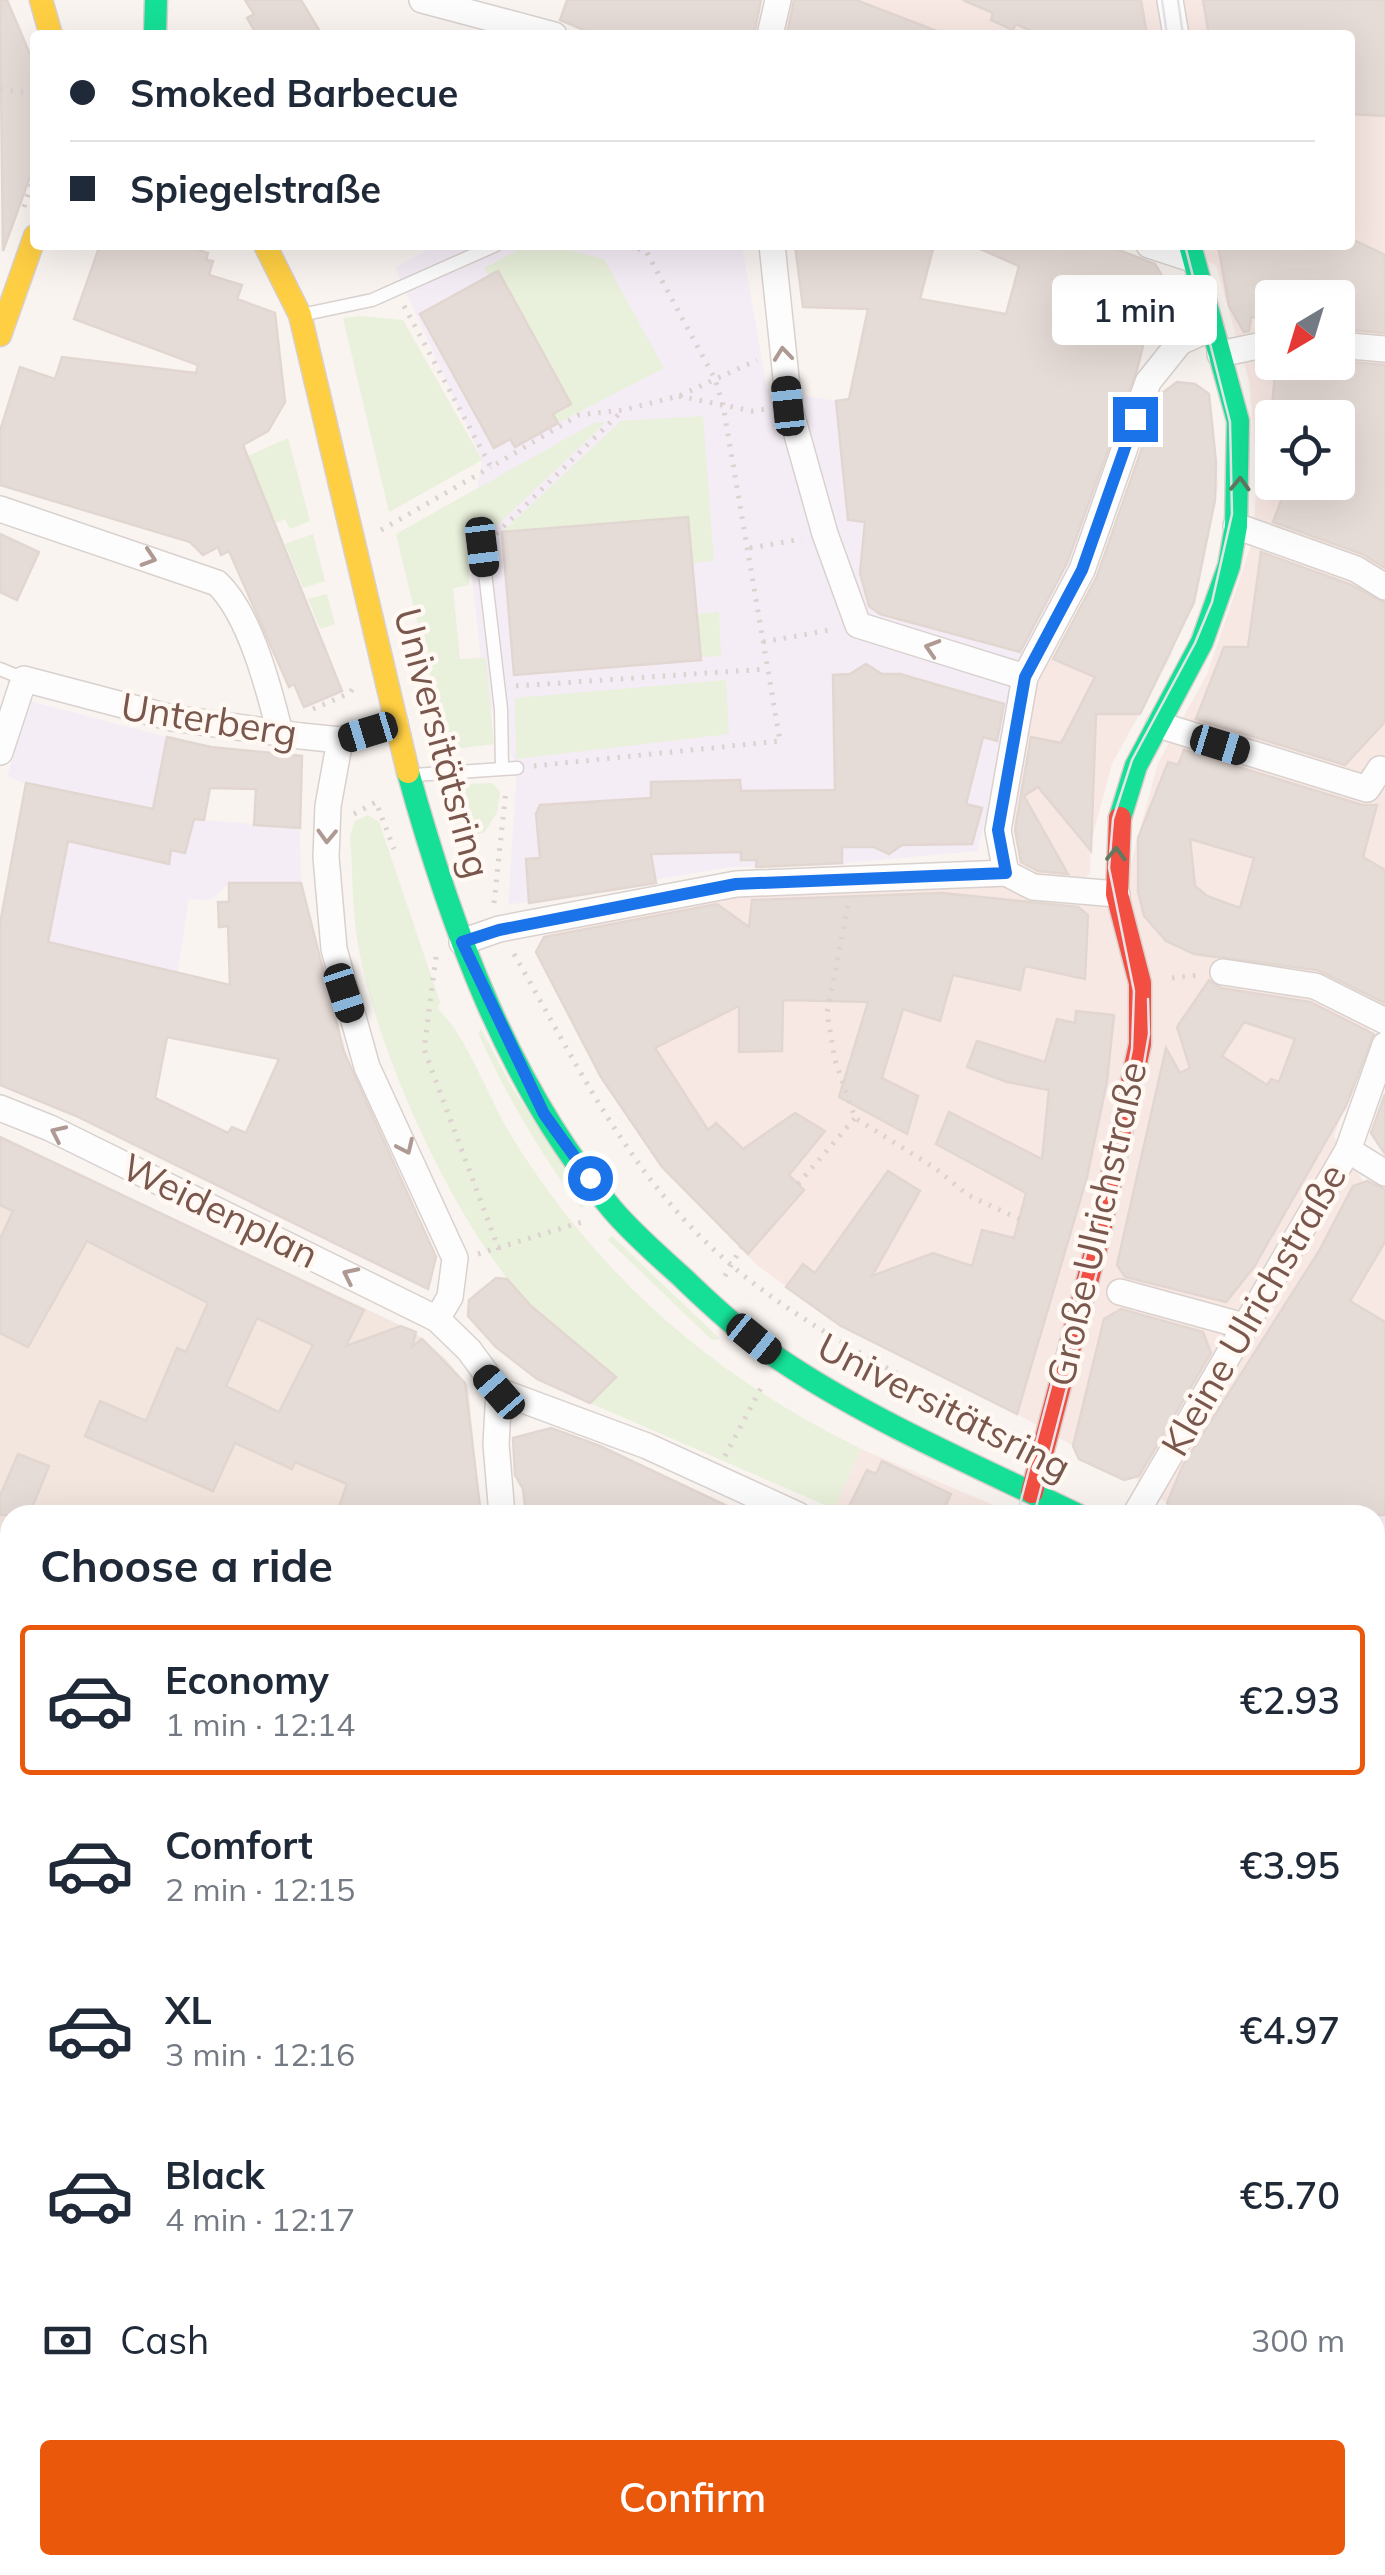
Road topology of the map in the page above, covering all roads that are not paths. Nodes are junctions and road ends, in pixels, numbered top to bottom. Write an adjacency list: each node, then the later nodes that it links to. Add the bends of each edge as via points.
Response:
1 (41, 0): 6 (street)
2 (156, 0): 7 (street)
3 (423, 0): 8 (street)
4 (778, 0): 9 (street)
5 (1170, 0): 10 (street)
6 (50, 30)
7 (154, 30)
8 (535, 30)
9 (771, 30)
10 (1175, 30)
11 (30, 250): 18 (street)
12 (268, 250): 16 (street, Universitätsring)
13 (485, 250): 16 (lane, via 372,300)
14 (772, 250): 28 (street, one-way to 14, via 858,625 788,406)
15 (1191, 252): 17 (street, Große Ulrichstraße)
16 (300, 315): 30 (street, Universitätsring)
17 (1211, 328): 22 (street, Große Ulrichstraße); 28 (street, via 1180,342 1148,382 1082,570)
18 (0, 334)
19 (1255, 347): 22 (street)
20 (1355, 347): 21 (street)
21 (1385, 350)
22 (1220, 354): 24 (street, Große Ulrichstraße, one-way to 22, via 1238,421)
23 (0, 509): 32 (street, one-way to 32, via 217,582 232,600 268,683)
24 (1236, 526): 26 (street, via 1356,569); 31 (street, Große Ulrichstraße, via 1208,629)
25 (482, 547): 36 (lane, via 510,768)
26 (1385, 587)
27 (0, 669): 29 (lane, Unterberg)
28 (1025, 677): 37 (street, via 998,830)
29 (24, 679): 32 (street, Unterberg, via 172,718); 34 (street)
30 (395, 723): 33 (street, Unterberg); 36 (street, Universitätsring)
31 (1159, 725): 35 (street, via 1367,789); 38 (street, Große Ulrichstraße, one-way to 31, via 1124,797)
32 (280, 733): 33 (street, Unterberg)
33 (340, 740): 47 (street, one-way to 47, via 326,857 334,949 368,1067 455,1258 450,1297)
34 (0, 752)
35 (1380, 768)
36 (411, 775): 39 (street, Universitätsring)
37 (1006, 873): 38 (street, via 1033,887); 39 (street, via 736,884 497,917)
38 (1117, 894): 50 (street, Große Ulrichstraße, via 1140,984 1140,1044)
39 (462, 942): 50 (street, Universitätsring, via 544,1114 640,1238 787,1366)
40 (1223, 972): 41 (street, via 1315,986)
41 (1385, 1021)
42 (1385, 1045): 44 (street, Kleine Ulrichstraße)
43 (0, 1108): 47 (street, Weidenplan, one-way to 43)
44 (1348, 1150): 45 (street); 48 (street, Kleine Ulrichstraße)
45 (1385, 1173)
46 (1120, 1292): 48 (street, Große Ulrichstraße)
47 (437, 1320): 49 (street, Weidenplan)
48 (1244, 1326): 54 (street, Kleine Ulrichstraße)
49 (499, 1392): 51 (street); 52 (street, via 647,1446)
50 (1032, 1492): 53 (street, Universitätsring)
51 (501, 1505)
52 (776, 1505)
53 (1054, 1505)
54 (1140, 1505)

